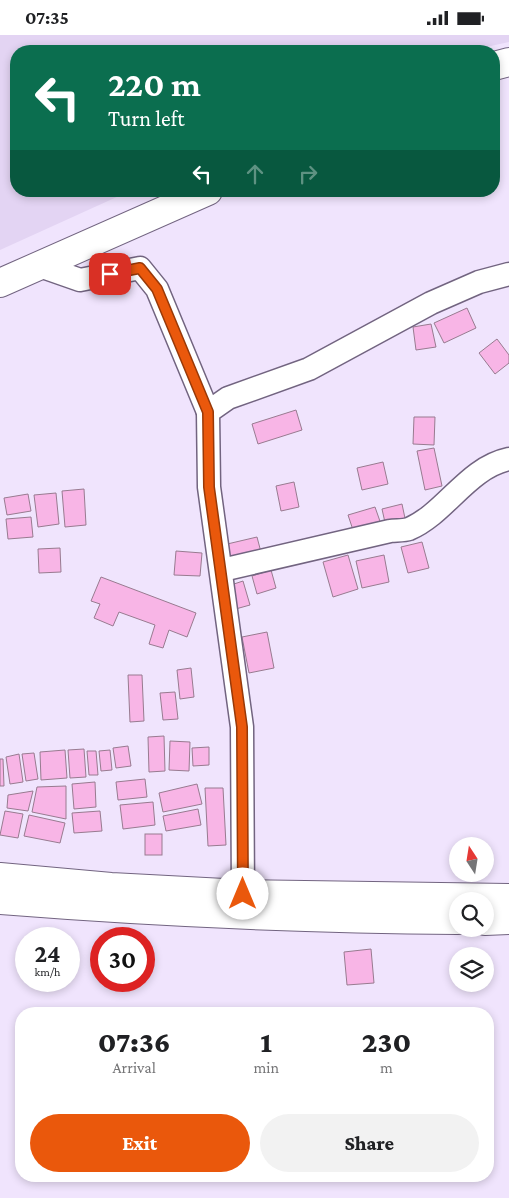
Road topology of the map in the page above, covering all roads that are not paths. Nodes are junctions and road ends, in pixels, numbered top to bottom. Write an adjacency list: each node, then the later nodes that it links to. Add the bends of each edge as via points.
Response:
1 (195, 197): 2 (street)
2 (40, 266): 4 (street); 5 (street, via 80,280 140,268 157,289)
3 (509, 274): 5 (street, via 479,282 431,303 309,369 228,398)
4 (0, 283)
5 (208, 412): 7 (street, via 209,487)
6 (509, 459): 7 (street, via 473,476 439,508 408,529)
7 (222, 570): 9 (street, via 242,727)
8 (0, 877): 9 (street)
9 (243, 894): 10 (street)
10 (509, 898)
11 (0, 900): 12 (street, via 130,910)
12 (449, 920)
13 (509, 920): 14 (street)
14 (494, 921)

